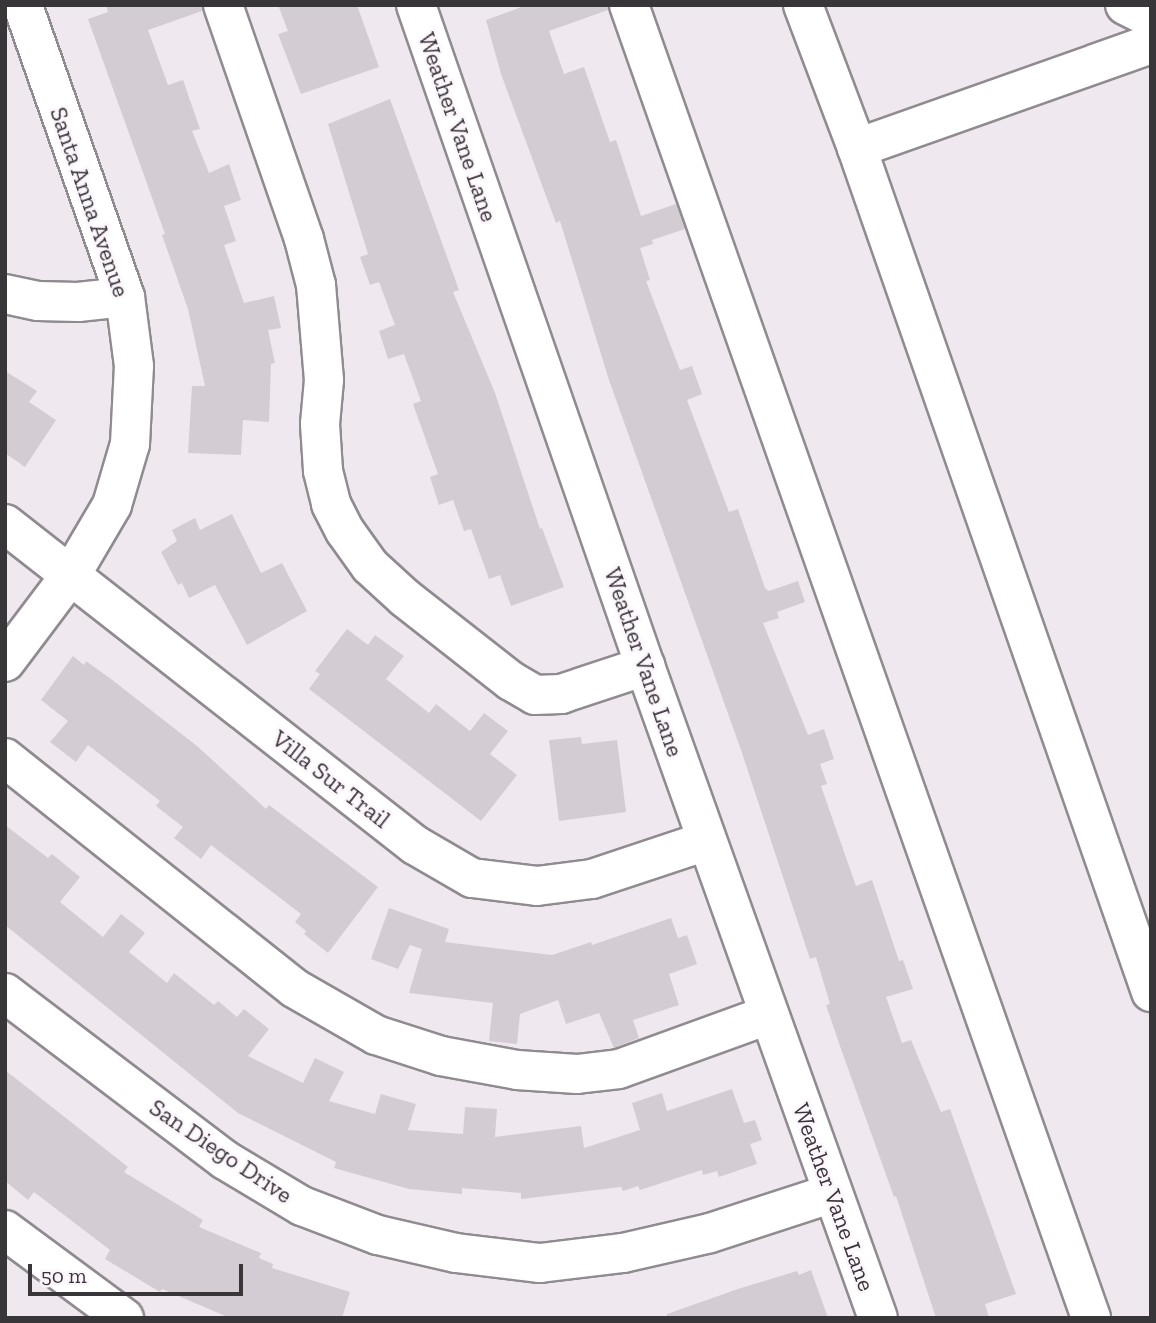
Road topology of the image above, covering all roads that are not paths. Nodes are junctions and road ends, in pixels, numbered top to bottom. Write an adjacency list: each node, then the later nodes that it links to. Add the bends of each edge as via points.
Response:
1 (23, 5): 11 (street, Santa Anna Avenue)
2 (223, 5): 15 (street, via 316,285 324,380 320,424 323,471 331,504 345,531 370,566 405,598 535,695 561,694)
3 (629, 5): 25 (street)
4 (803, 5): 9 (street)
5 (1125, 5): 7 (street)
6 (427, 9): 15 (street, Weather Vane Lane)
7 (1151, 18)
8 (1151, 44): 9 (street)
9 (857, 148): 18 (street)
10 (5, 294): 11 (street, via 78,302)
11 (125, 297): 13 (street, Santa Anna Avenue, via 134,366 130,444 111,505)
12 (5, 524): 13 (street, Villa Sur Trail)
13 (72, 573): 14 (street, Santa Anna Avenue); 17 (street, Villa Sur Trail, via 415,845 472,878 537,886 592,879)
14 (5, 662)
15 (645, 666): 17 (street, Weather Vane Lane)
16 (5, 758): 20 (street, via 294,988 376,1035 441,1056 517,1070 577,1074 619,1069)
17 (706, 841): 20 (street, Weather Vane Lane)
18 (1151, 992)
19 (5, 993): 21 (street, San Diego Drive, via 225,1160 302,1206 378,1236 456,1253 540,1263 623,1253 710,1233)
20 (768, 1015): 21 (street, Weather Vane Lane)
21 (833, 1194): 24 (street, Weather Vane Lane)
22 (5, 1230): 23 (street)
23 (124, 1318)
24 (878, 1318)
25 (1091, 1318)

